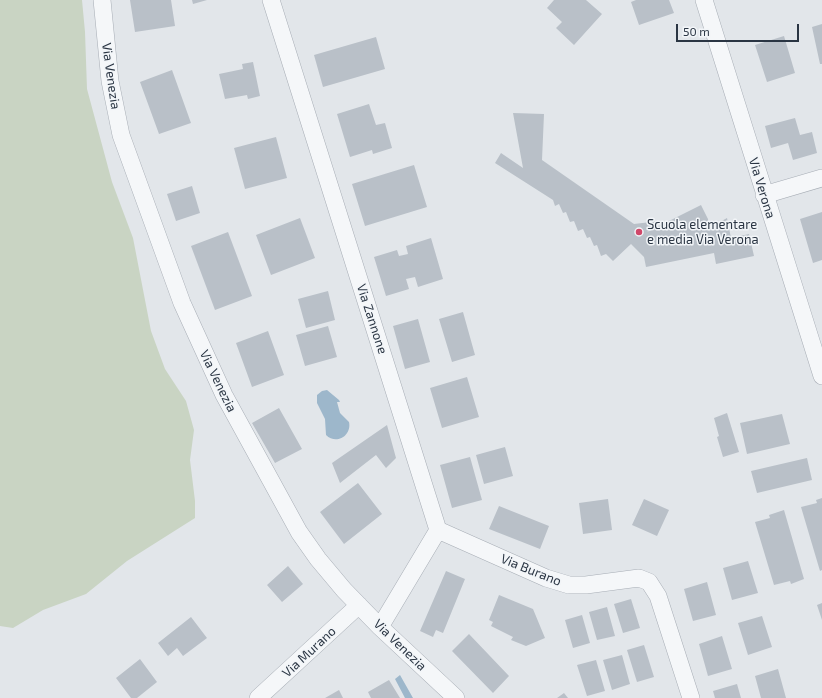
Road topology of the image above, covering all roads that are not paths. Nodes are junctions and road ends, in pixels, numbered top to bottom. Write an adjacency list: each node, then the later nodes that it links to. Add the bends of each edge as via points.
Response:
1 (102, 0): 8 (street, Via Venezia, via 110,81 121,134 195,334 236,418 299,532 325,568)
2 (271, 0): 7 (street, Via Zannone)
3 (704, 0): 5 (street, Via Verona)
4 (822, 178): 5 (street)
5 (764, 195): 6 (street, Via Verona)
6 (822, 376)
7 (438, 530): 9 (street); 12 (street, Via Burano, via 561,583 586,586 639,578 649,582 658,596)
8 (359, 605): 9 (street, Via Venezia); 10 (street, Via Murano)
9 (380, 627): 11 (street, Via Venezia)
10 (258, 698)
11 (456, 698)
12 (691, 698)

